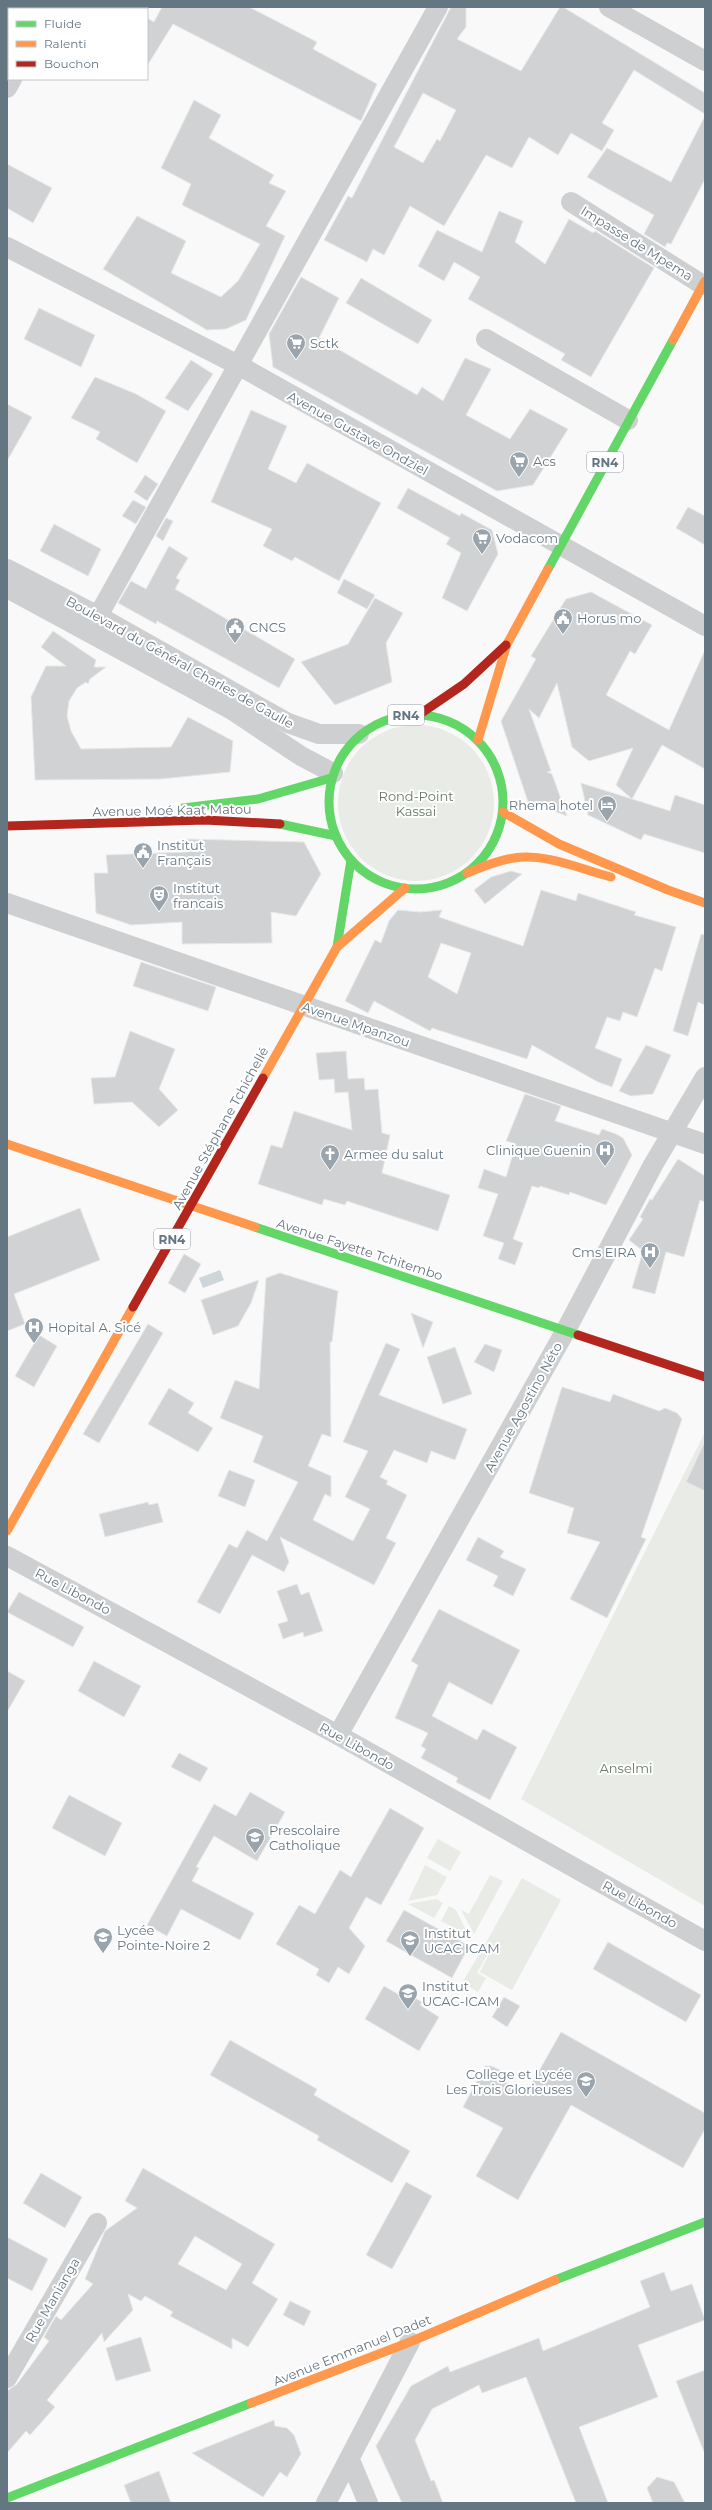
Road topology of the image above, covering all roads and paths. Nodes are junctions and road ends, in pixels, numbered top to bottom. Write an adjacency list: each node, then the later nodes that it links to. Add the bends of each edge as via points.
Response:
1 (438, 7): 8 (street)
2 (608, 7): 3 (street)
3 (705, 61)
4 (571, 202): 6 (street, Impasse de Mpema)
5 (7, 247): 8 (street, Avenue Gustave Ondziel)
6 (704, 283): 9 (main road, RN4)
7 (486, 339): 9 (street)
8 (238, 365): 10 (street, Avenue Gustave Ondziel); 13 (street)
9 (628, 420): 10 (main road, RN4)
10 (561, 547): 14 (street, Avenue Gustave Ondziel); 15 (main road, RN4)
11 (7, 569): 13 (street, Boulevard du Général Charles de Gaulle)
12 (7, 588): 19 (street, Boulevard du Général Charles de Gaulle, via 232,710)
13 (98, 616): 17 (street, Boulevard du Général Charles de Gaulle, via 288,722 319,734)
14 (705, 626)
15 (507, 644): 16 (main road, RN4, via 464,684); 18 (main road, RN4)
16 (420, 714): 17 (main road, RN4, via 398,716 378,723); 18 (main road, RN4, via 441,718 461,726)
17 (359, 734): 19 (main road, RN4, via 344,752)
18 (478, 740): 21 (main road, RN4, via 490,755 499,773 503,792)
19 (332, 775): 20 (main road, Avenue Moé Kaat Matou, via 298,791 262,799); 23 (main road, RN4, via 329,807)
20 (173, 808)
21 (503, 812): 25 (main road, RN4, via 497,836 485,857); 27 (main road, via 559,844)
22 (7, 826): 23 (main road, Avenue Moé Kaat Matou, via 205,820 275,822)
23 (336, 836): 24 (main road, RN4)
24 (351, 860): 26 (main road, RN4, via 367,874 385,883); 30 (main road, Avenue Stéphane Tchichellé / RN4)
25 (467, 873): 26 (main road, RN4, via 448,884 427,889); 27 (main road, via 522,857 541,858)
26 (405, 888): 30 (main road, Avenue Stéphane Tchichellé / RN4)
27 (668, 890): 29 (main road)
28 (7, 903): 31 (street, Avenue Mpanzou)
29 (705, 903)
30 (337, 947): 31 (main road, Avenue Stéphane Tchichellé / RN4)
31 (304, 1006): 33 (street, Avenue Mpanzou); 36 (main road, Avenue Stéphane Tchichellé / RN4)
32 (705, 1077): 33 (street, Avenue Agostino Néto)
33 (673, 1134): 35 (street, Avenue Mpanzou); 37 (street, Avenue Agostino Néto, via 653,1165)
34 (7, 1144): 36 (main road, Avenue Fayette Tchitembo)
35 (705, 1144)
36 (191, 1207): 37 (main road, Avenue Fayette Tchitembo); 39 (main road, Avenue Stéphane Tchichellé / RN4)
37 (566, 1330): 38 (main road, Avenue Fayette Tchitembo); 41 (street, Avenue Agostino Néto)
38 (705, 1377)
39 (7, 1530)
40 (7, 1556): 41 (street, Rue Libondo)
41 (338, 1735): 42 (street, Rue Libondo)
42 (705, 1941)
43 (705, 2222): 45 (main road, Avenue Emmanuel Dadet, via 518,2294)
44 (97, 2223): 46 (street, Rue Manianga)
45 (410, 2342): 47 (street); 48 (main road, Avenue Emmanuel Dadet)
46 (7, 2378)
47 (350, 2460): 49 (street); 50 (street)
48 (7, 2498)
49 (326, 2503)
50 (368, 2503)

